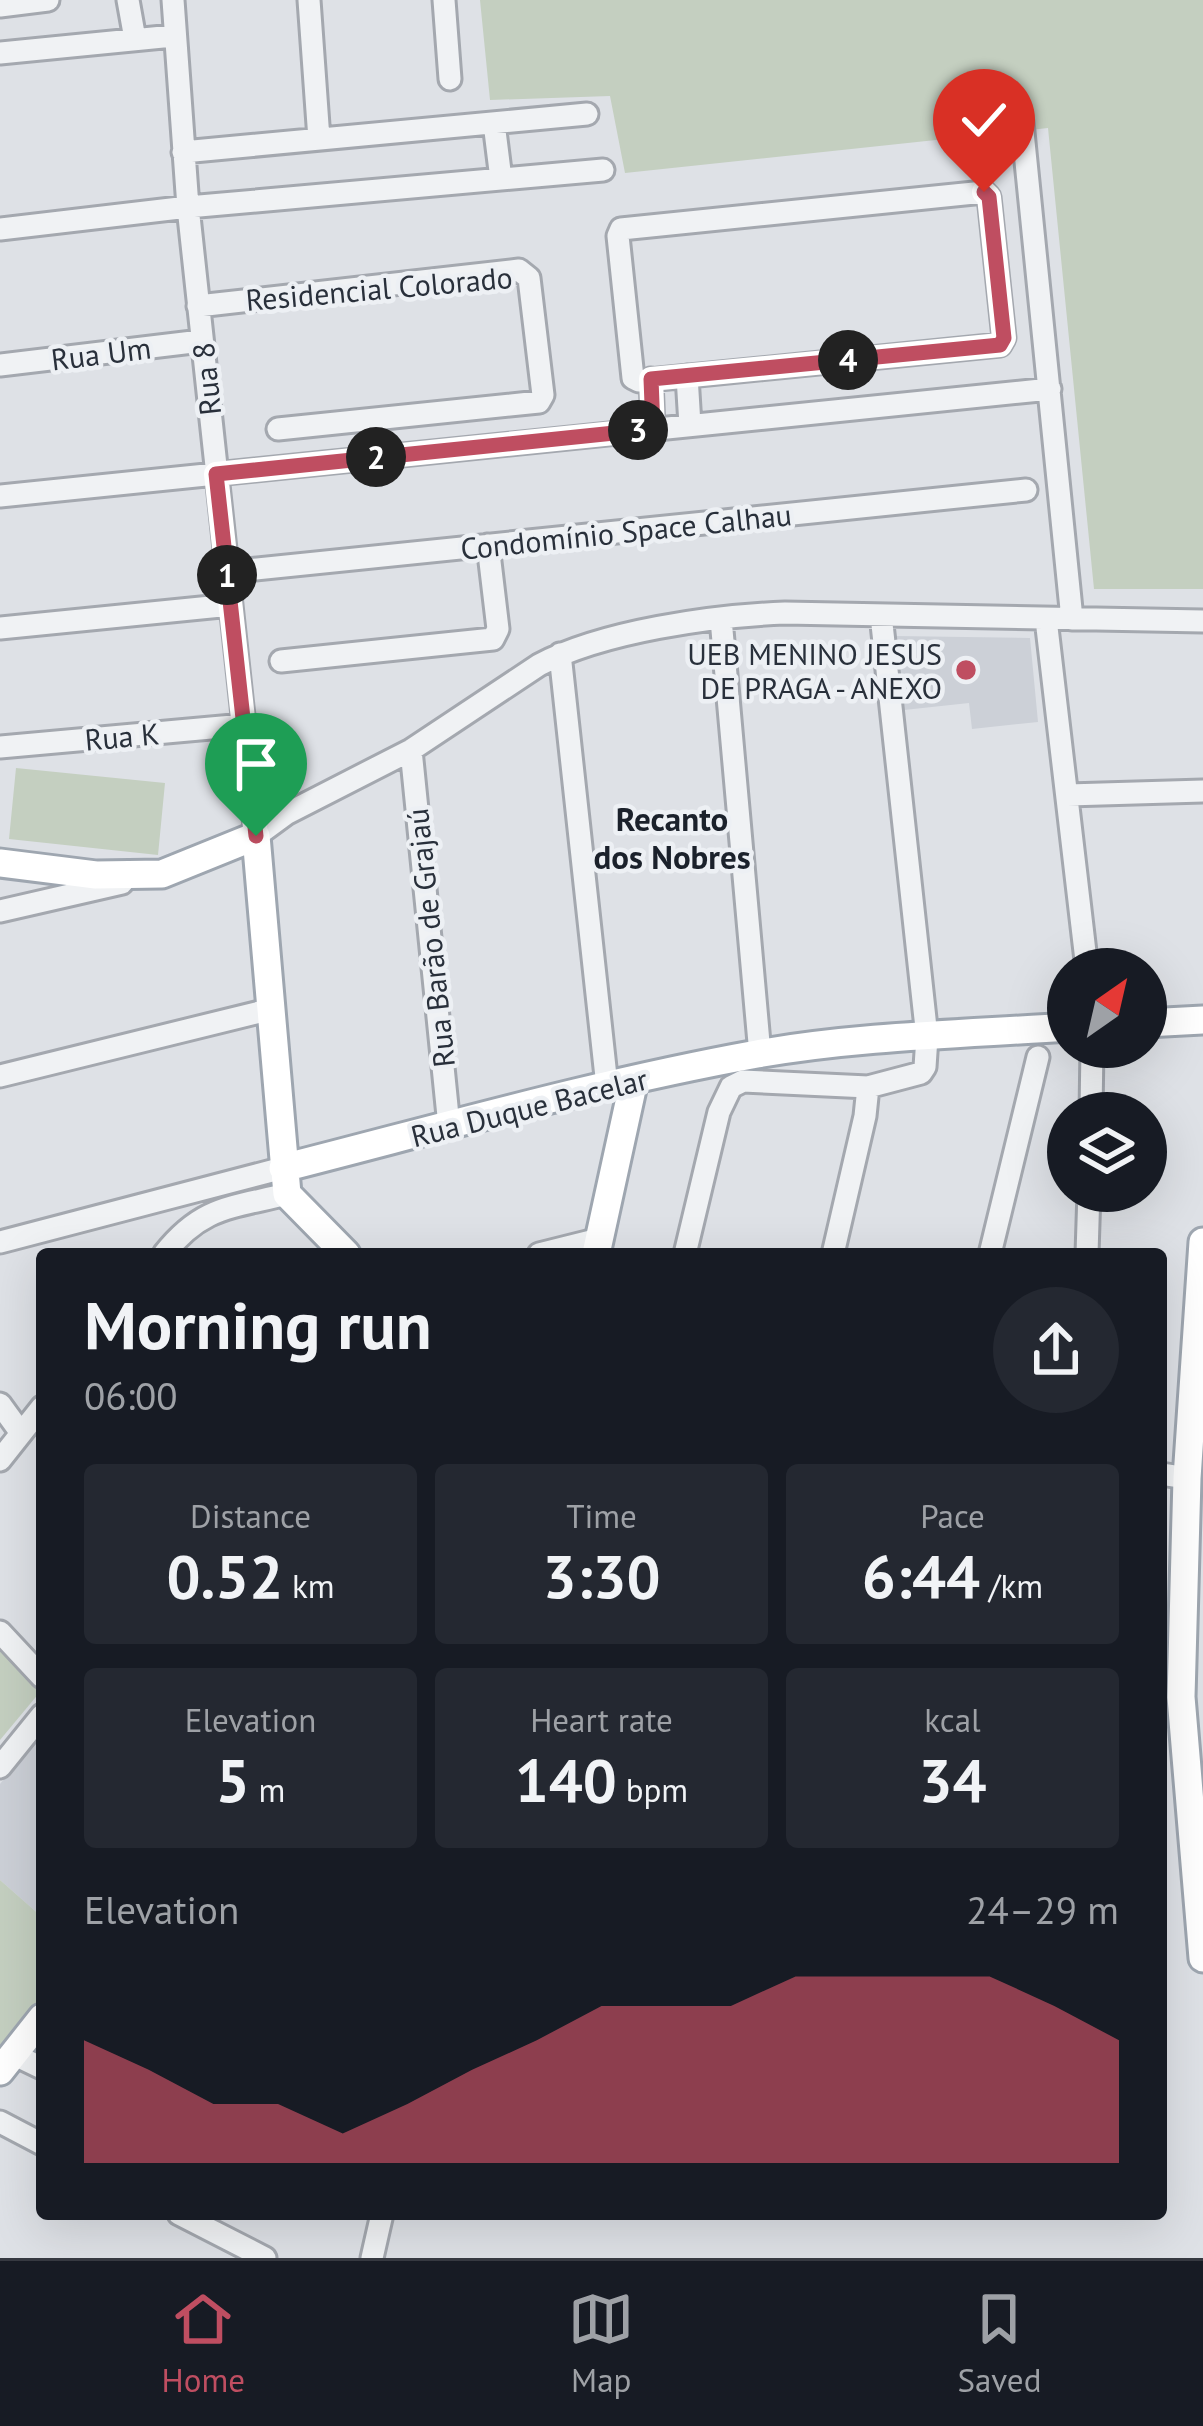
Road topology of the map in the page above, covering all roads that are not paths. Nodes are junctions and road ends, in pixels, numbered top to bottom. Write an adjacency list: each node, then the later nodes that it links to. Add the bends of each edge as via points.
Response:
1 (48, 0): 6 (street)
2 (128, 0): 8 (street)
3 (173, 0): 7 (street, Rua 8)
4 (309, 0): 14 (street)
5 (444, 0): 10 (street)
6 (0, 5)
7 (173, 36): 8 (street); 15 (street, Rua 8)
8 (135, 39): 9 (street)
9 (0, 53)
10 (450, 79)
11 (587, 114): 13 (street)
12 (1022, 122): 25 (street)
13 (494, 123): 14 (street); 17 (street)
14 (320, 139): 15 (street)
15 (183, 152): 18 (street, Rua 8)
16 (603, 170): 17 (street)
17 (501, 179): 18 (street)
18 (188, 207): 19 (street); 20 (street, Rua 8)
19 (0, 229)
20 (198, 306): 21 (street, Rua 8); 27 (street, Residencial Colorado, via 519,270 529,278 539,402)
21 (201, 341): 22 (street, Rua Um); 29 (street, Rua 8)
22 (0, 364)
23 (687, 376): 24 (street); 24 (street, via 1000,345 988,194 621,229 632,375); 26 (street)
24 (651, 379): 28 (street)
25 (1050, 389): 26 (street); 38 (street)
26 (690, 419): 28 (street)
27 (278, 429)
28 (653, 429): 29 (street)
29 (216, 474): 31 (street); 33 (street, Rua 8)
30 (1026, 490): 32 (street, Condomínio Space Calhau)
31 (0, 496)
32 (488, 545): 33 (street, Condomínio Space Calhau); 42 (street, via 493,639)
33 (227, 572): 34 (street, Rua 8)
34 (231, 605): 40 (street); 43 (street, Rua 8)
35 (881, 616): 36 (street); 37 (street); 57 (street)
36 (721, 619): 41 (street); 58 (street)
37 (1046, 619): 38 (street); 47 (street)
38 (1072, 620): 39 (street)
39 (1203, 621)
40 (0, 628)
41 (560, 654): 45 (street); 61 (street)
42 (281, 661)
43 (244, 725): 44 (street, Rua K); 48 (street, Rua 8)
44 (0, 747)
45 (411, 750): 48 (street); 63 (street, Rua Barão de Grajaú)
46 (1203, 791): 47 (street)
47 (1068, 795): 52 (street)
48 (256, 836): 50 (main road); 53 (main road)
49 (0, 863): 50 (main road)
50 (162, 874): 51 (street)
51 (0, 911)
52 (1085, 948)
53 (272, 1009): 60 (street); 64 (main road)
54 (1203, 1020): 55 (main road)
55 (1167, 1022)
56 (1047, 1028): 57 (main road, Rua Duque Bacelar)
57 (927, 1036): 58 (main road, Rua Duque Bacelar); 62 (street, via 920,1073)
58 (760, 1054): 61 (main road, Rua Duque Bacelar)
59 (1038, 1058): 73 (street)
60 (0, 1076)
61 (620, 1083): 63 (main road, Rua Duque Bacelar); 68 (main road)
62 (868, 1087): 71 (street, via 731,1087); 72 (street)
63 (449, 1126): 64 (main road, Rua Duque Bacelar)
64 (285, 1181): 66 (street, Rua Duque Bacelar); 69 (street, via 209,1213); 70 (main road)
65 (1088, 1212): 74 (street)
66 (0, 1242)
67 (1203, 1242): 79 (main road)
68 (598, 1246)
69 (169, 1248)
70 (341, 1248)
71 (686, 1248)
72 (834, 1248)
73 (991, 1248)
74 (1087, 1248)
75 (0, 1404): 77 (street)
76 (36, 1414): 77 (street)
77 (21, 1433): 78 (street)
78 (0, 1460)
79 (1185, 1466): 82 (main road)
80 (0, 1632): 81 (street)
81 (36, 1671)
82 (1182, 1702): 85 (main road)
83 (36, 1722): 84 (street)
84 (0, 1767)
85 (1202, 1944)
86 (36, 2026): 87 (main road)
87 (7, 2062)
88 (0, 2122): 89 (street)
89 (36, 2141)
90 (191, 2220): 92 (street)
91 (381, 2220): 93 (street)
92 (265, 2258)
93 (372, 2258)

